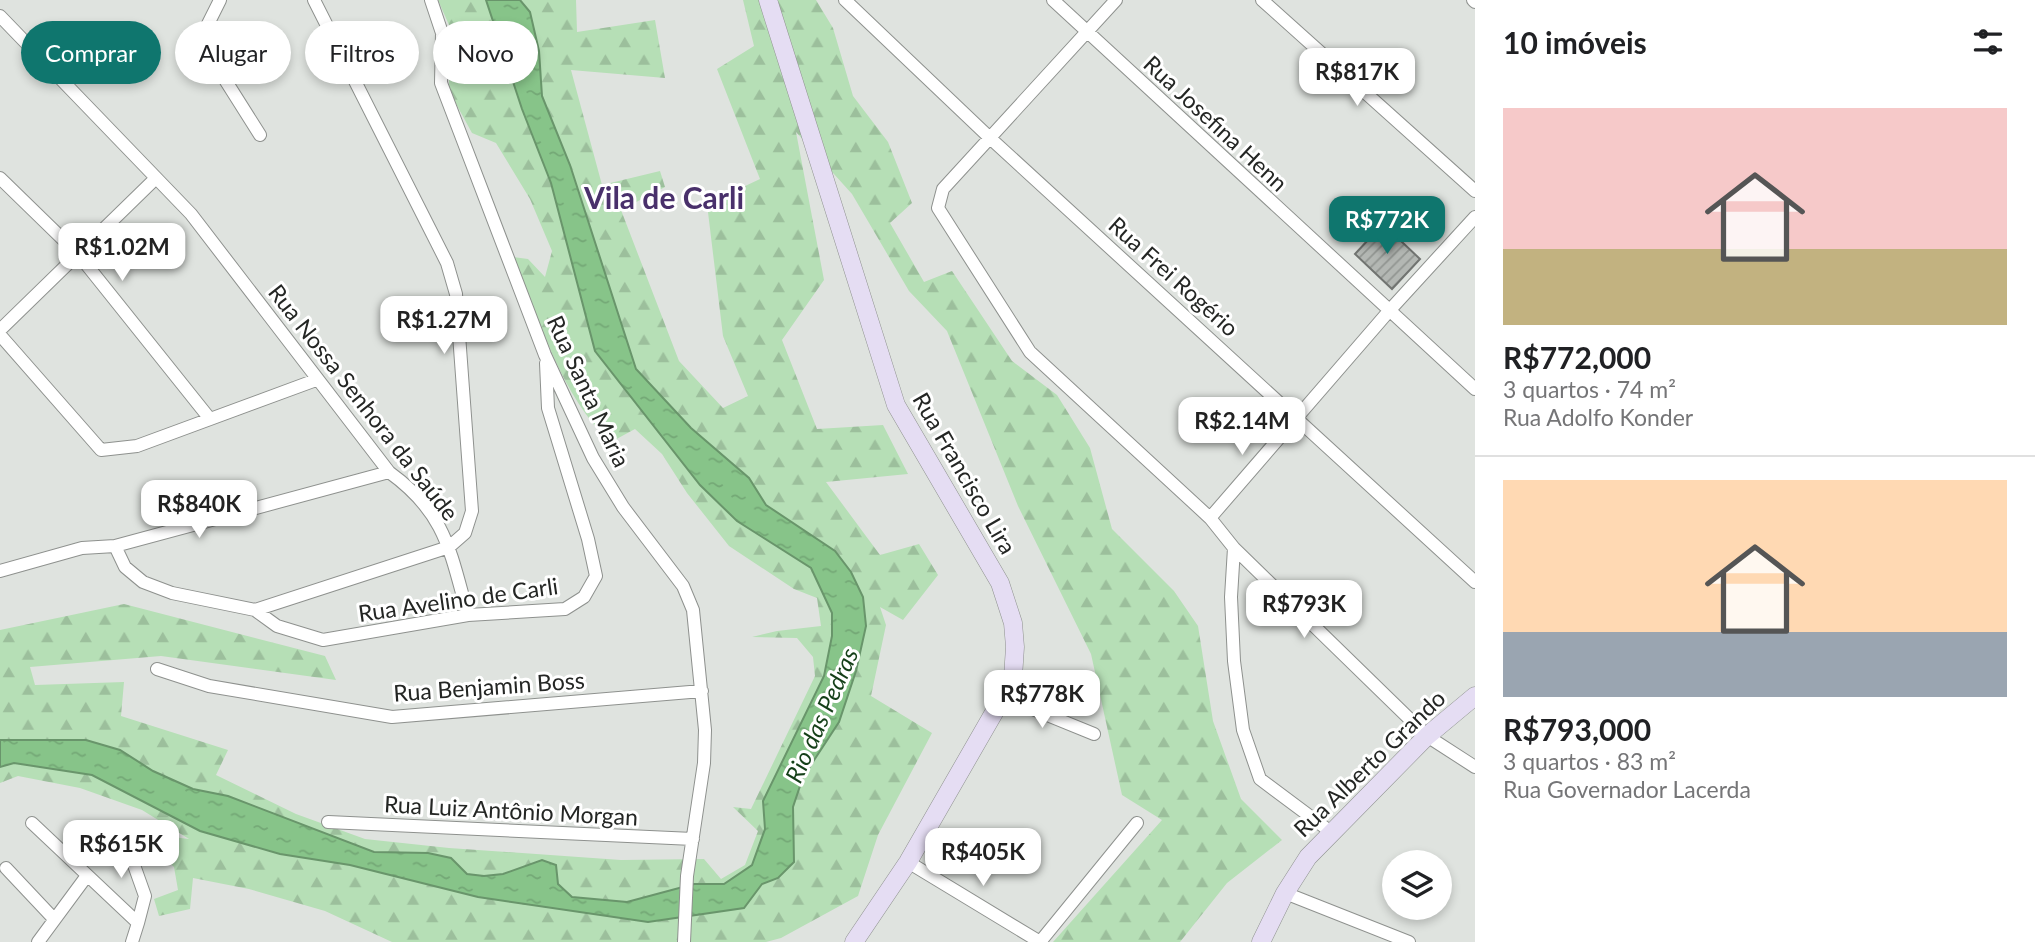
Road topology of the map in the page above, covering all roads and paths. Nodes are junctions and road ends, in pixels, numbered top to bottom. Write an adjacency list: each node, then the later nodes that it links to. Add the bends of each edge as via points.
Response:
1 (220, 0): 11 (street, via 200,40)
2 (314, 0): 28 (street, via 447,263 456,294 472,511 465,533)
3 (430, 0): 20 (street, Rua Santa Maria, via 442,33 444,93)
4 (768, 0): 37 (street, Rua Francisco Lira, via 896,405 1000,583 1013,623 1015,647 1013,677)
5 (845, 0): 12 (street, Rua Frei Rogério)
6 (1053, 0): 10 (street, Rua Josefina Henn)
7 (1116, 0): 10 (street)
8 (1262, 0): 15 (street)
9 (0, 16): 14 (street, Rua Nossa Senhora da Saúde)
10 (1086, 31): 12 (street); 18 (street, Rua Josefina Henn)
11 (260, 135)
12 (990, 138): 23 (street, Rua Frei Rogério); 26 (street, via 943,190 938,208 1030,352)
13 (0, 178): 17 (street)
14 (156, 178): 17 (street); 21 (street, Rua Nossa Senhora da Saúde, via 191,214)
15 (1475, 191)
16 (1475, 217): 18 (street)
17 (78, 254): 19 (street); 24 (street)
18 (1389, 312): 22 (street, Rua Josefina Henn); 23 (street)
19 (0, 332): 24 (street, via 101,450 137,446)
20 (545, 355): 33 (street, Rua Avelino de Carli, via 548,408 596,576 584,597 565,609); 35 (street, Rua Santa Maria, via 593,458 683,586 693,610)
21 (316, 380): 24 (street); 25 (street, Rua Nossa Senhora da Saúde)
22 (1475, 388)
23 (1299, 418): 26 (street); 31 (street, Rua Frei Rogério)
24 (210, 419)
25 (389, 472): 27 (street); 28 (street, Rua Nossa Senhora da Saúde, via 413,489 440,524)
26 (1210, 518): 29 (street)
27 (115, 546): 30 (street, via 82,548); 32 (street, Rua Avelino de Carli, via 125,567 143,582 172,593)
28 (449, 547): 32 (street); 33 (street, Rua Nossa Senhora da Saúde)
29 (1234, 548): 39 (street); 44 (street, via 1231,597 1242,730 1260,779)
30 (0, 571)
31 (1475, 582)
32 (255, 610): 33 (street, Rua Avelino de Carli, via 277,626 323,640)
33 (468, 615)
34 (157, 669): 35 (street, Rua Benjamin Boss, via 209,686 392,716)
35 (702, 691): 46 (street, Rua Santa Maria, via 704,763)
36 (1475, 696): 39 (street, Rua Alberto Grando)
37 (1003, 697): 38 (street); 47 (street, Rua Francisco Lira)
38 (1094, 734)
39 (1427, 736): 40 (street); 44 (street, Rua Alberto Grando)
40 (1475, 767)
41 (328, 822): 46 (street, Rua Luiz Antônio Morgan)
42 (32, 823): 49 (street)
43 (1137, 823): 57 (street)
44 (1331, 832): 50 (street, Rua Alberto Grando)
45 (118, 835): 52 (street, via 145,896)
46 (693, 839): 55 (street, Rua Santa Maria)
47 (908, 862): 56 (street, Rua Francisco Lira); 57 (street)
48 (6, 868): 51 (street)
49 (86, 877): 51 (street); 52 (street)
50 (1284, 893): 58 (street, Rua Alberto Grando); 59 (street)
51 (54, 919): 53 (street)
52 (138, 923): 54 (street)
53 (38, 942)
54 (132, 942)
55 (684, 942)
56 (855, 942)
57 (1040, 942)
58 (1261, 942)
59 (1409, 942)

